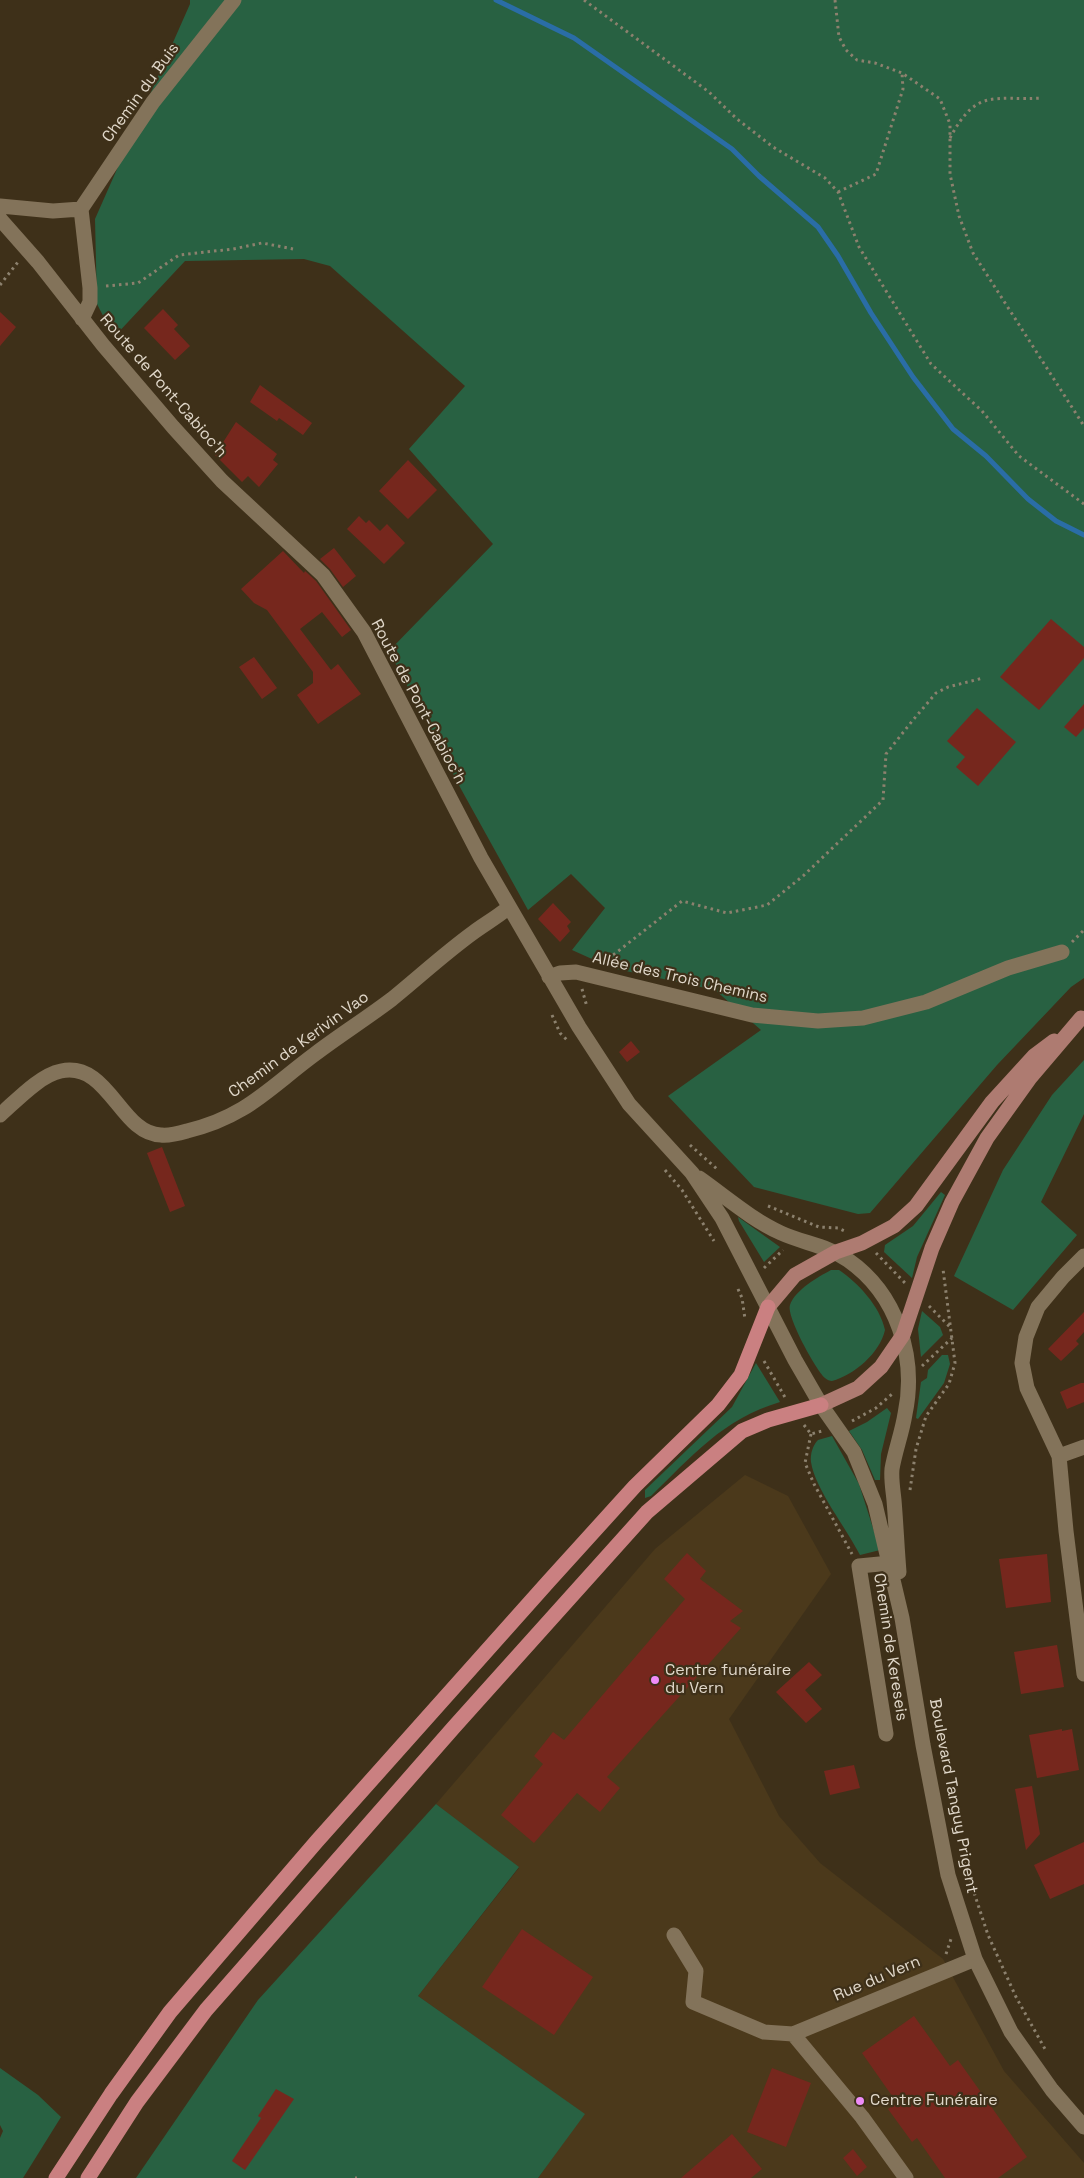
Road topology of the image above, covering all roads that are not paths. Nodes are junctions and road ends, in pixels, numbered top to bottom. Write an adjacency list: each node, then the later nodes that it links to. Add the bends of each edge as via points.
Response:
1 (234, 0): 3 (street, Chemin du Buis, via 153,102)
2 (0, 206): 3 (street, via 53,211)
3 (81, 209): 5 (street, via 90,288 90,302)
4 (0, 219): 5 (street, Route de Pont-Cabioc'h)
5 (82, 319): 6 (street, Route de Pont-Cabioc'h, via 222,481 323,575 364,632)
6 (508, 908): 8 (street, Route de Pont-Cabioc'h); 10 (street, Chemin de Kerivin Vao, via 248,1107 217,1122 161,1136 132,1120 104,1086 87,1075 69,1071 61,1071 36,1084)
7 (1062, 952): 8 (street, Allée des Trois Chemins, via 1008,968 926,1002 863,1018 818,1021 752,1015 582,973 560,972)
8 (549, 977): 11 (street, Route de Pont-Cabioc'h, via 629,1104)
9 (1083, 1017): 12 (main road, via 1034,1056 992,1102 916,1206 894,1226); 15 (main road, Boulevard Tanguy Prigent, via 1030,1078 987,1138 952,1202 932,1248)
10 (0, 1115)
11 (692, 1173): 12 (street, Route de Pont-Cabioc'h, via 781,1233); 14 (street, Route de Pont-Cabioc'h, via 726,1223)
12 (836, 1252): 14 (main road, via 795,1275); 15 (street, Boulevard Tanguy Prigent, via 872,1281)
13 (1084, 1256): 18 (street, via 1038,1307 1026,1338 1022,1363 1027,1388)
14 (768, 1307): 16 (street); 27 (highway, via 741,1375 718,1405 635,1486 554,1574 170,2012)
15 (903, 1335): 16 (main road, Boulevard Tanguy Prigent, via 881,1367 858,1388); 20 (street, Boulevard Tanguy Prigent, via 909,1388 892,1471)
16 (822, 1405): 19 (street, Boulevard Tanguy Prigent, via 854,1452 875,1504); 28 (highway, via 768,1420 742,1432 647,1512 206,2010 137,2102)
17 (1084, 1447): 18 (street)
18 (1059, 1456): 21 (street)
19 (890, 1563): 20 (street, Boulevard Tanguy Prigent); 22 (street, Chemin de Kereseis, via 859,1566)
20 (902, 1618): 24 (street, Boulevard Tanguy Prigent, via 948,1875)
21 (1084, 1674)
22 (886, 1734)
23 (674, 1935): 25 (street, Rue du Vern, via 696,1971 694,2002 764,2032)
24 (974, 1959): 25 (street, Rue du Vern); 26 (street, Boulevard Tanguy Prigent, via 1011,2032 1052,2090)
25 (793, 2034): 29 (street, via 862,2116)
26 (1084, 2127)
27 (56, 2178)
28 (88, 2178)
29 (906, 2178)

